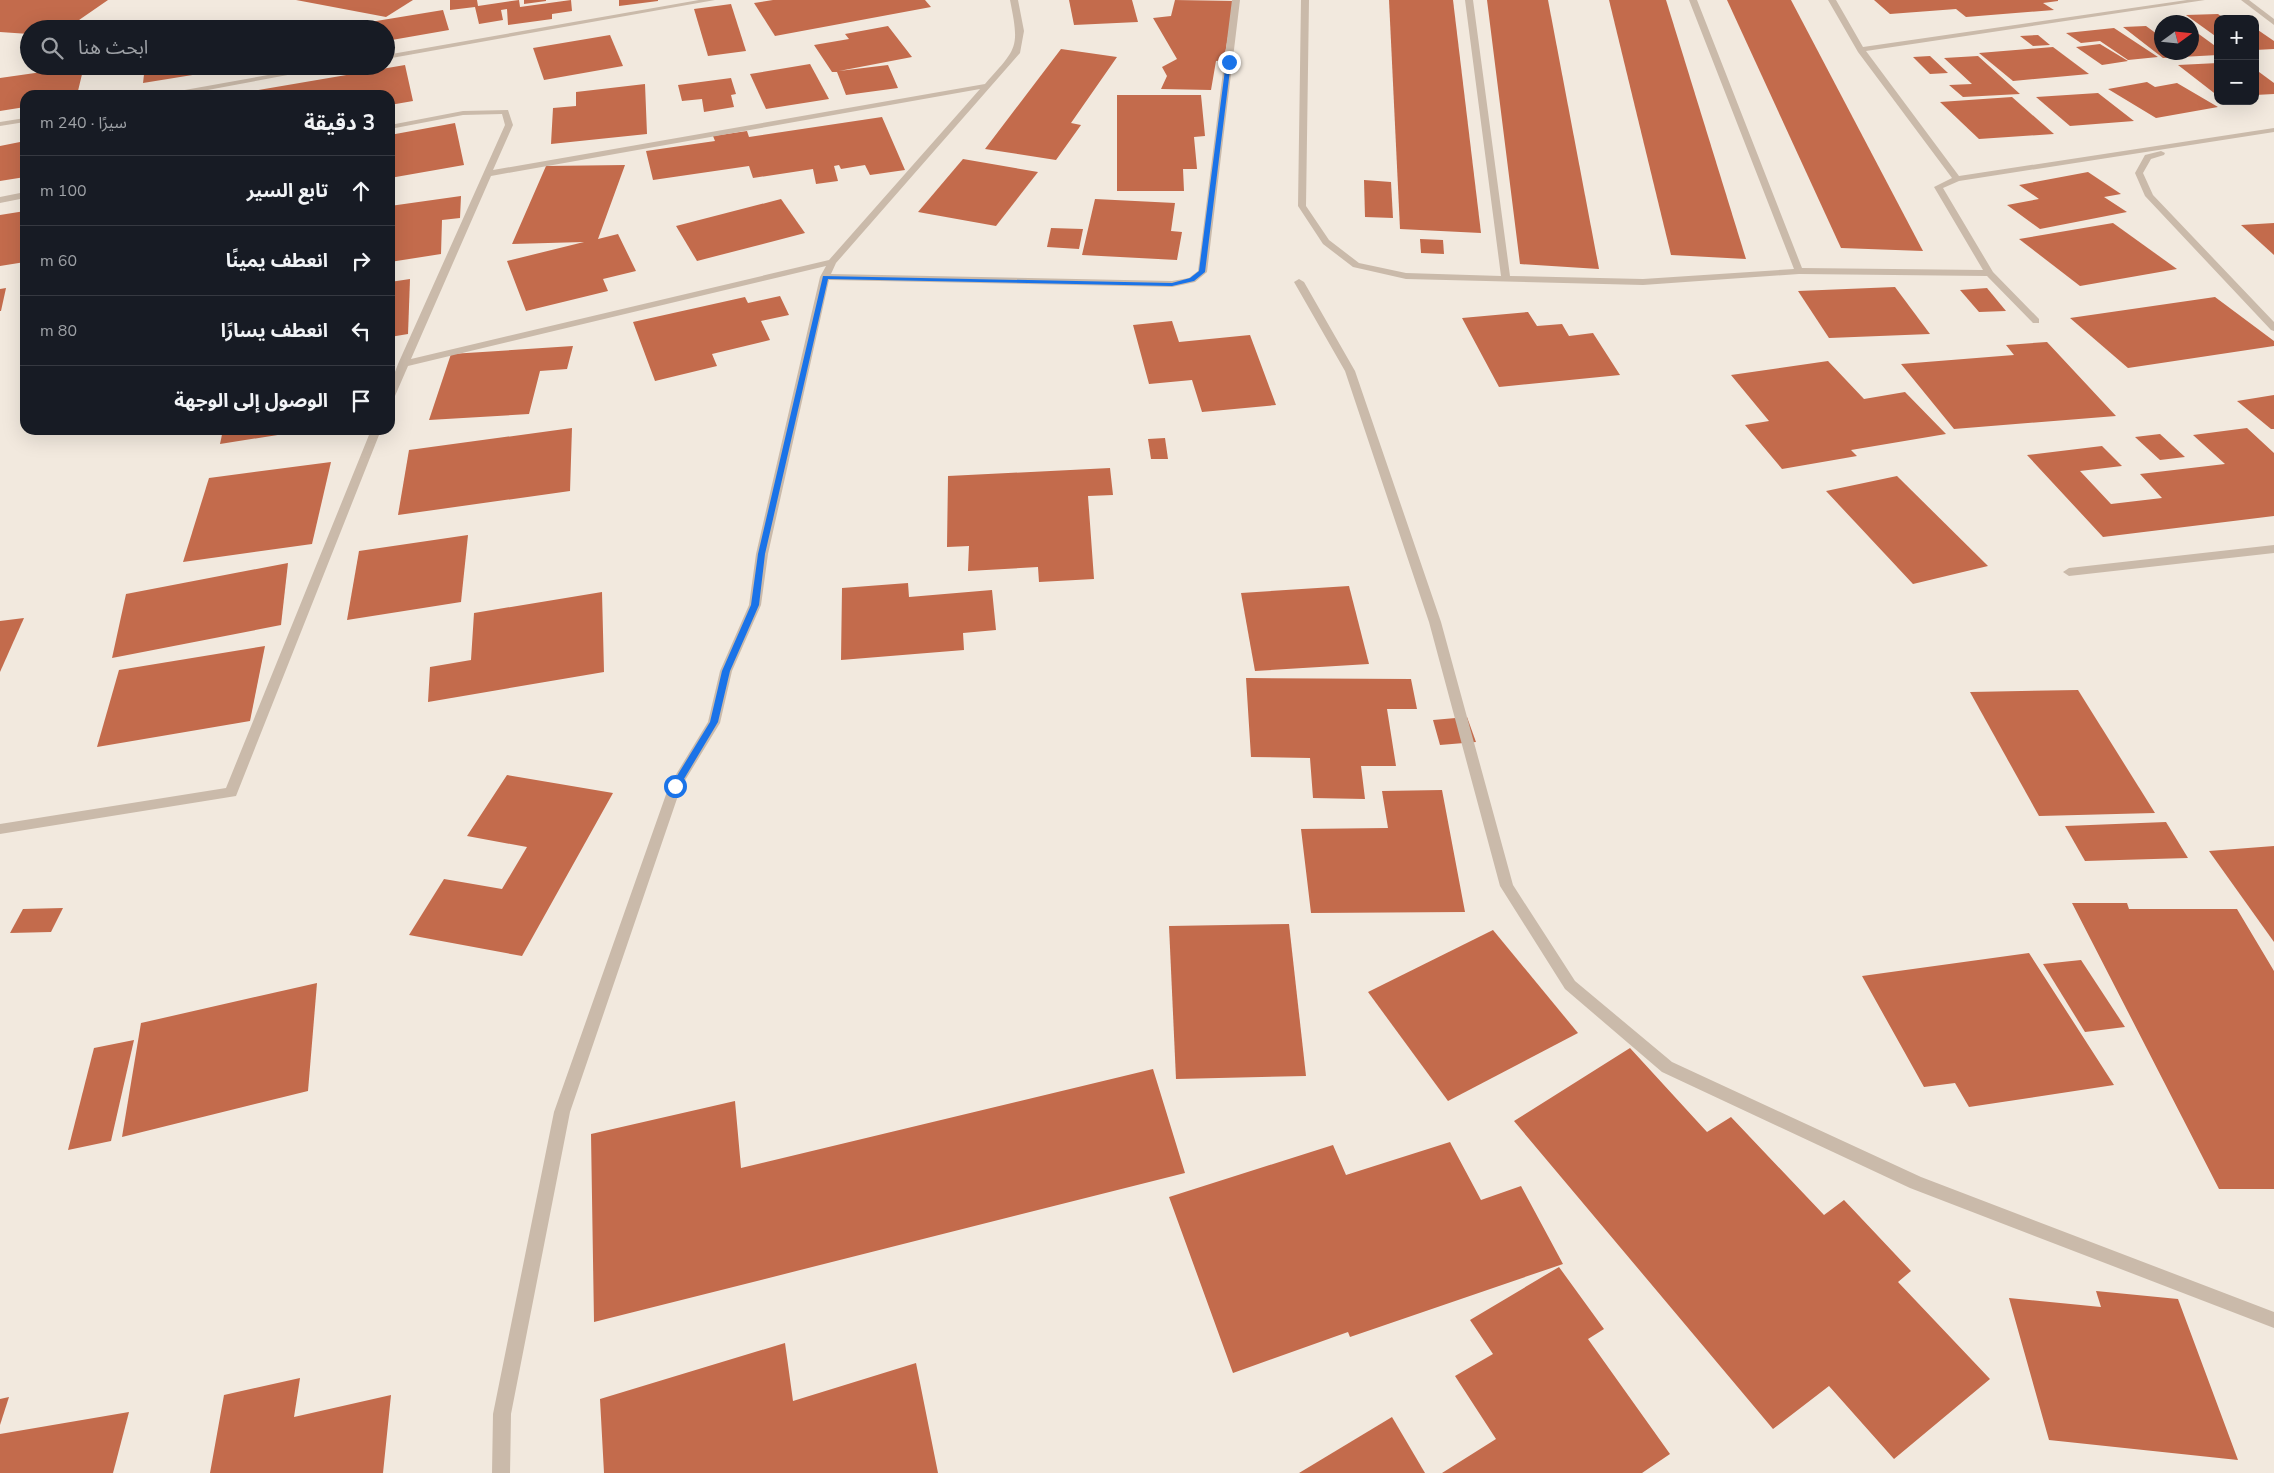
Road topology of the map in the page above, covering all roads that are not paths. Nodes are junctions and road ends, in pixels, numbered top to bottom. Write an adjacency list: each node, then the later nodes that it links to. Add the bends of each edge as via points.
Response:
1 (711, 0): 12 (street)
2 (1014, 0): 14 (street, via 1020,31 1016,53)
3 (1236, 0): 28 (street, via 1202,272 1192,280 1172,284)
4 (1305, 0): 29 (street, via 1302,206 1326,242 1356,265 1406,276)
5 (1469, 0): 29 (street)
6 (1694, 0): 26 (street)
7 (1832, 0): 11 (street)
8 (2201, 0): 11 (street)
9 (2245, 0): 10 (street)
10 (2274, 23)
11 (1861, 50): 22 (street)
12 (395, 55)
13 (281, 75): 15 (street)
14 (984, 86): 21 (street); 25 (street)
15 (196, 90)
16 (20, 121): 17 (street)
17 (0, 124)
18 (395, 125): 21 (street, via 463,113 505,112 508,126)
19 (2274, 130): 20 (street)
20 (2194, 142): 22 (street); 32 (street, via 2148,157 2139,173 2149,196)
21 (487, 174): 33 (street)
22 (1957, 179): 27 (street, via 1938,187)
23 (20, 196): 24 (street)
24 (0, 200)
25 (832, 262): 28 (street); 33 (street)
26 (1799, 272): 27 (street); 29 (street, via 1643,282)
27 (1989, 273): 31 (street)
28 (825, 277): 40 (street, via 762,554 755,605 726,671 714,722 675,786 562,1112 502,1414)
29 (1506, 278)
30 (1299, 282): 39 (street, via 1350,371 1435,622 1507,886 1570,985 1667,1067 1916,1183)
31 (2036, 321)
32 (2274, 328)
33 (403, 364): 34 (street)
34 (395, 384)
35 (374, 435): 38 (street, via 231,792)
36 (2274, 549): 37 (street)
37 (2069, 572)
38 (0, 829)
39 (2274, 1320)
40 (501, 1473)

